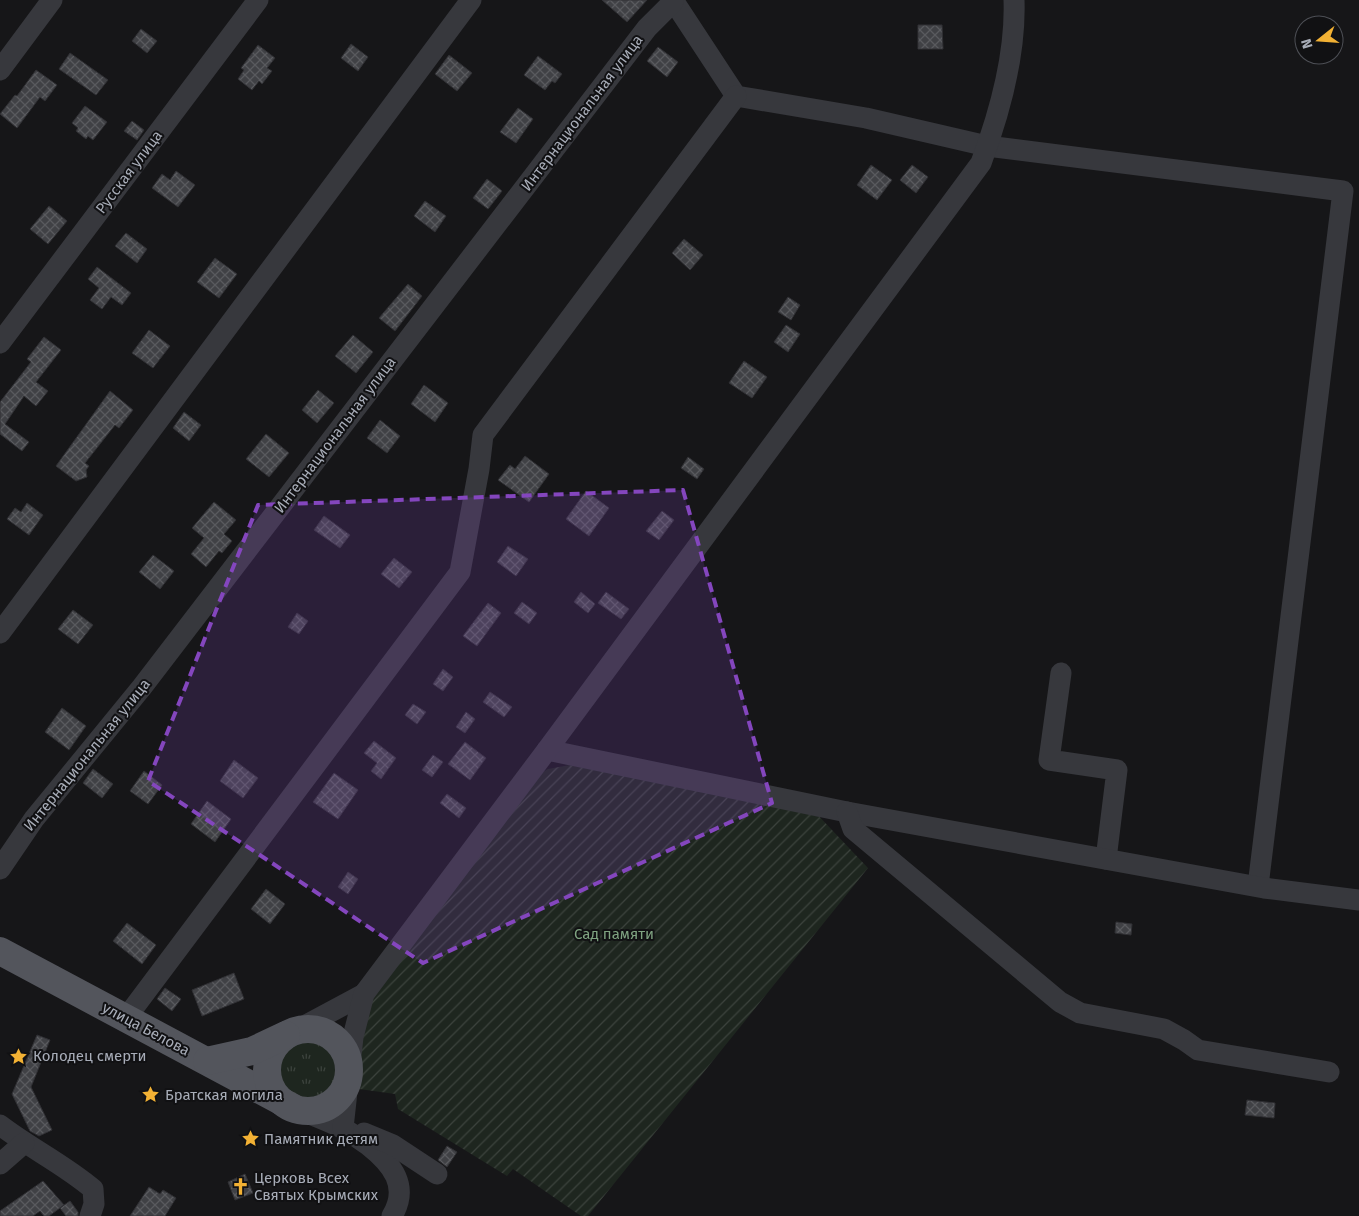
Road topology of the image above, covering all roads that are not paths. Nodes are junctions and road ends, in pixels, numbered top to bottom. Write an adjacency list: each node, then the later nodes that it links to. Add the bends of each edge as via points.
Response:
1 (52, 0): 6 (street)
2 (258, 0): 9 (street, Русская улица)
3 (471, 0): 10 (street)
4 (1014, 0): 8 (street, via 1012,44 1005,85)
5 (673, 1): 7 (street); 15 (street, Интернациональная улица, via 647,28 142,687 34,819)
6 (0, 70)
7 (736, 96): 8 (street, via 866,118); 20 (street, via 483,435 460,572)
8 (987, 146): 12 (street, via 981,163); 16 (street, via 1343,190)
9 (0, 343)
10 (0, 634)
11 (1061, 673): 14 (street, via 1048,760 1117,770)
12 (548, 750): 13 (street); 19 (street)
13 (847, 812): 14 (street); 24 (street, via 853,829 1067,1006 1080,1013 1164,1029 1198,1050)
14 (1106, 859): 16 (street)
15 (0, 869)
16 (1258, 886): 17 (street)
17 (1359, 900)
18 (0, 951): 20 (main road, улица Белова)
19 (364, 994): 21 (street); 23 (street)
20 (126, 1018): 22 (main road, улица Белова)
21 (295, 1031): 22 (main road, via 252,1051); 23 (main road, via 314,1029 332,1036 345,1051); 25 (main road, via 286,1035 273,1049 268,1068 268,1078 277,1096)
22 (207, 1062): 25 (main road, улица Белова)
23 (349, 1070): 25 (main road, via 344,1089 331,1104 312,1111); 27 (street)
24 (1328, 1072)
25 (292, 1108): 27 (street)
26 (0, 1125): 28 (street)
27 (343, 1126): 30 (street, via 393,1145); 32 (street, via 381,1156 395,1174 400,1193)
28 (24, 1143): 29 (street); 31 (street, via 93,1190 94,1204)
29 (0, 1164)
30 (437, 1174)
31 (90, 1216)
32 (392, 1216)

